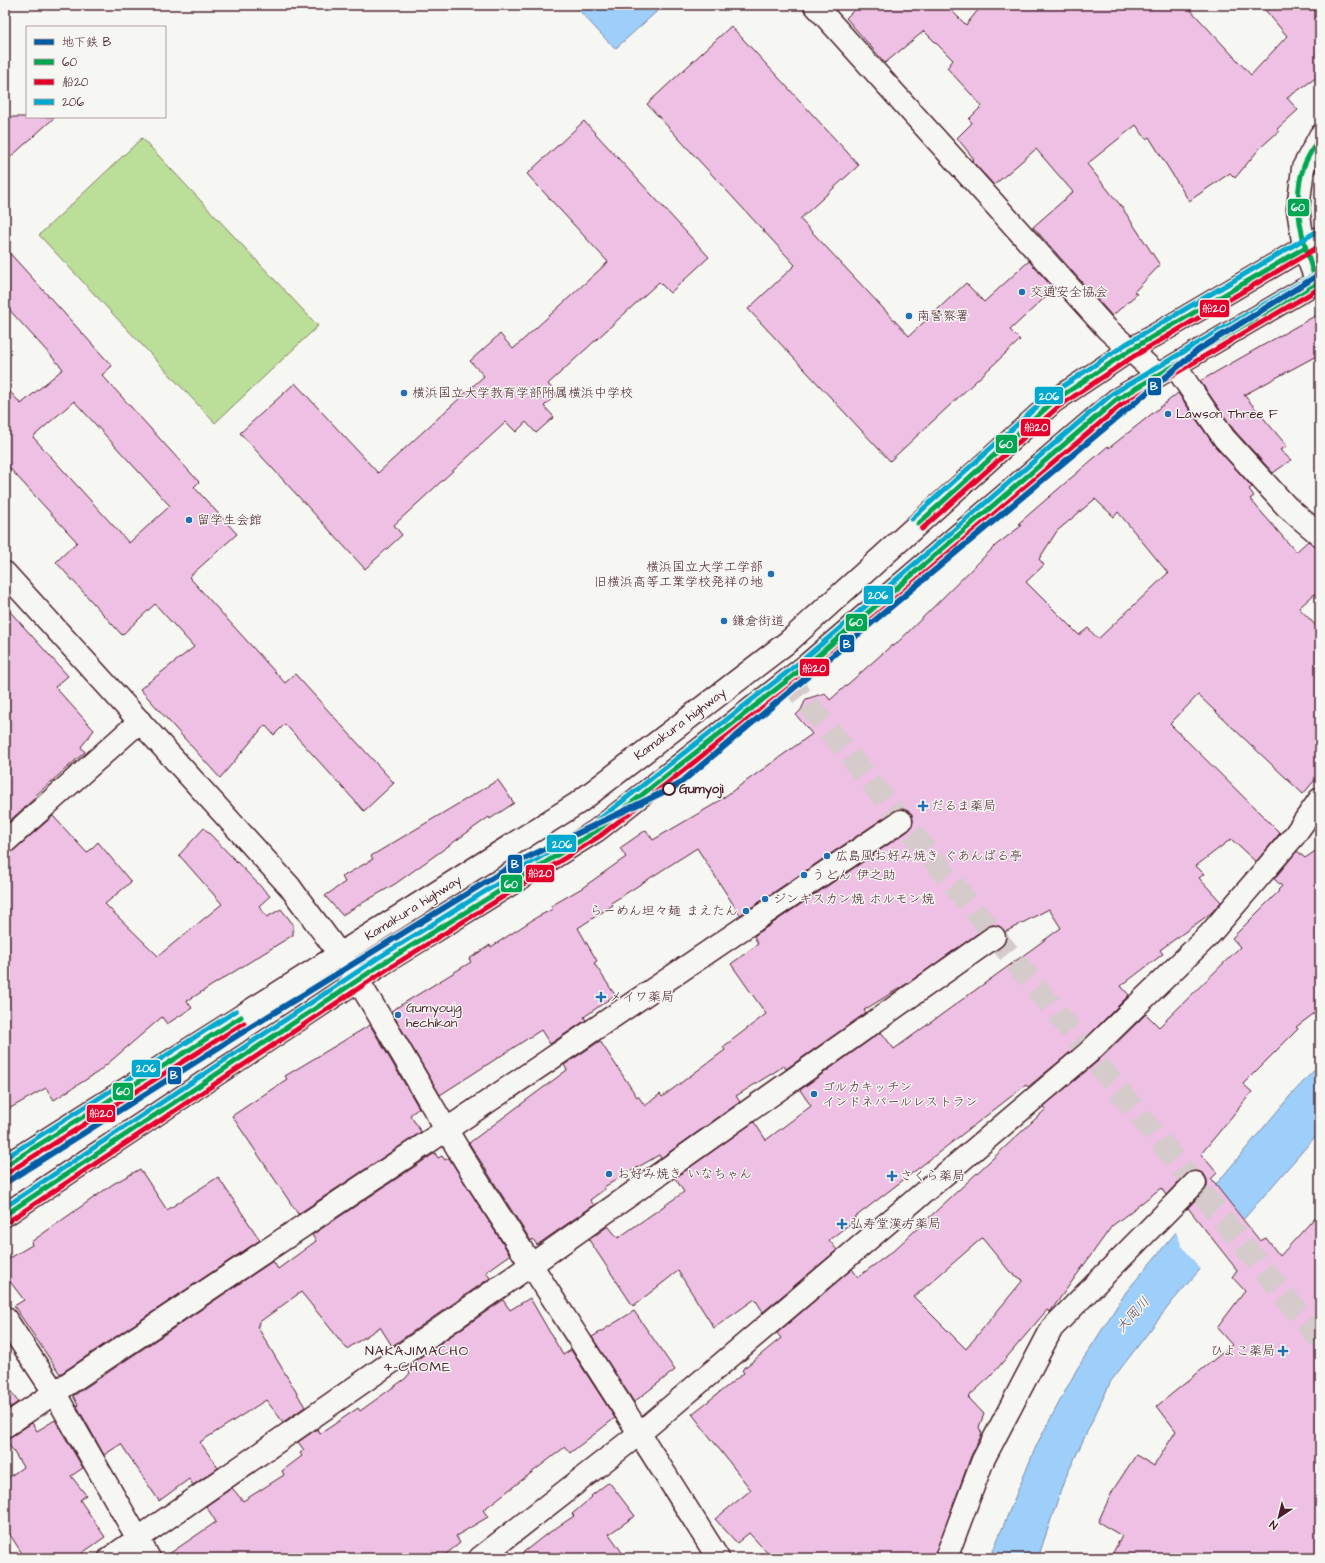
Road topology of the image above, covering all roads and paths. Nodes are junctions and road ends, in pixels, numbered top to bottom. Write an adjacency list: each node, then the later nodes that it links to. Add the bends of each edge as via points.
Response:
1 (815, 5): 5 (street, via 1107,329)
2 (1320, 136): 3 (street, via 1303,168 1298,209)
3 (1312, 243): 4 (street); 5 (street, Kamakura highway)
4 (1319, 282): 6 (street, via 1288,297)
5 (1130, 350): 6 (street); 14 (street, Kamakura highway, via 1054,400 789,641 584,798)
6 (1167, 371): 7 (street, via 1287,507); 15 (street, via 1116,400 808,664 596,831)
7 (1320, 535)
8 (5, 573): 9 (street)
9 (140, 721): 12 (street); 14 (street, via 290,887)
10 (1320, 799): 24 (street, via 1294,836 1209,935 1088,1053)
11 (901, 821): 16 (street)
12 (5, 842)
13 (994, 937): 20 (street)
14 (339, 954): 15 (street); 17 (street, Kamakura highway)
15 (358, 981): 16 (street); 19 (street)
16 (446, 1130): 20 (street); 22 (street)
17 (5, 1166)
18 (1194, 1183): 30 (street, via 1052,1328 984,1460)
19 (5, 1215)
20 (531, 1265): 24 (street); 25 (street)
21 (5, 1318): 22 (street)
22 (54, 1392): 23 (street); 25 (street)
23 (5, 1426)
24 (640, 1432): 28 (street); 29 (street)
25 (137, 1539): 26 (street); 27 (street)
26 (110, 1558)
27 (149, 1558)
28 (480, 1558)
29 (718, 1558)
30 (946, 1558)

